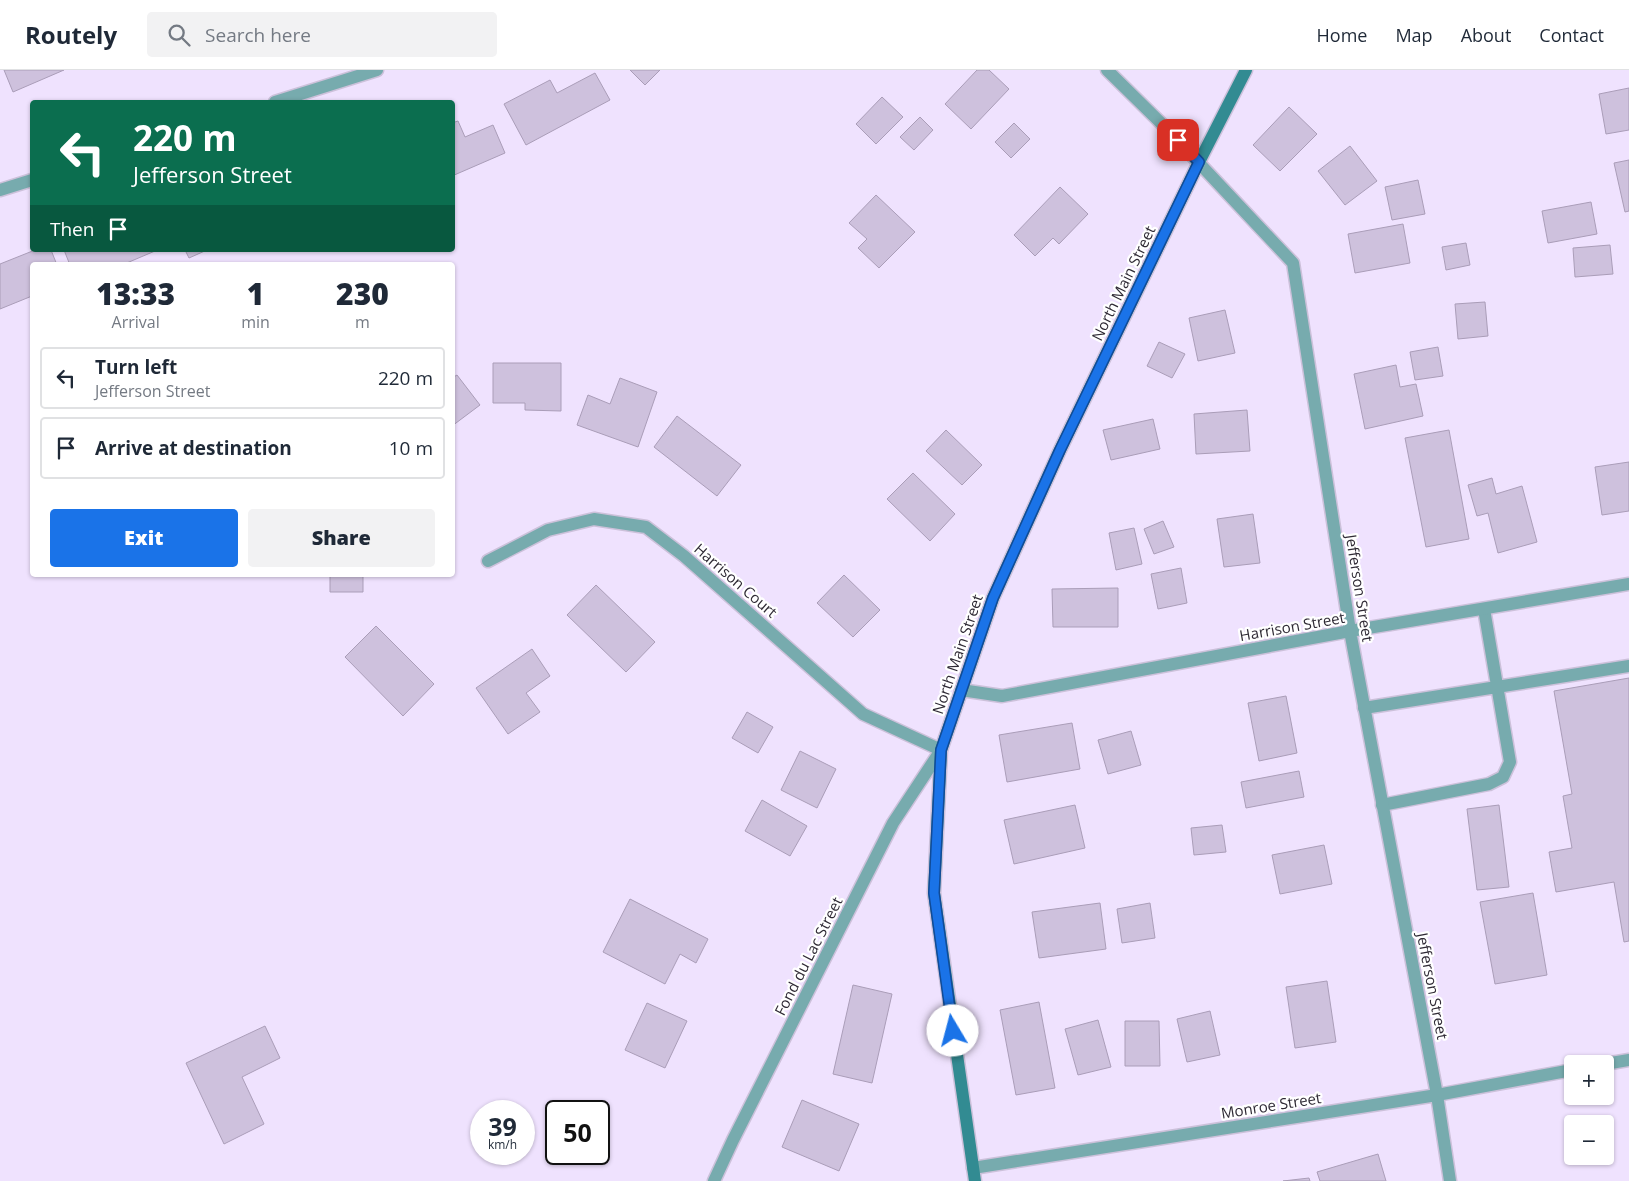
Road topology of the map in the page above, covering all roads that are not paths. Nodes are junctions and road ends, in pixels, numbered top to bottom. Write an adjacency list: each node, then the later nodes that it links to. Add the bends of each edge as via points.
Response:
1 (377, 70): 4 (street)
2 (1107, 70): 6 (street, Jefferson Street)
3 (1246, 70): 6 (main road, North Main Street)
4 (336, 76): 5 (street)
5 (280, 100)
6 (1199, 162): 12 (street, Jefferson Street, via 1293,263); 15 (main road, North Main Street, via 997,589)
7 (30, 181): 8 (street)
8 (0, 190)
9 (488, 561): 17 (street, Harrison Court, via 548,530 594,519 646,527 684,556 863,714)
10 (1629, 584): 11 (street, Harrison Street)
11 (1484, 609): 12 (street, Harrison Street); 14 (street)
12 (1350, 631): 15 (street, Harrison Street, via 1002,696); 16 (street, Jefferson Street)
13 (1629, 666): 14 (street)
14 (1498, 686): 16 (street); 18 (street, via 1510,762 1503,777 1489,784)
15 (961, 690): 17 (main road, North Main Street)
16 (1364, 708): 18 (street, Jefferson Street)
17 (941, 750): 23 (main road, North Main Street, via 934,893); 24 (street, Fond du Lac Street, via 893,823)
18 (1382, 805): 22 (street, Jefferson Street)
19 (1629, 1060): 20 (street)
20 (1614, 1062)
21 (1564, 1071): 22 (street, Monroe Street)
22 (1437, 1095): 23 (street, Monroe Street); 25 (street, Jefferson Street)
23 (974, 1175)
24 (714, 1181)
25 (1450, 1181)

